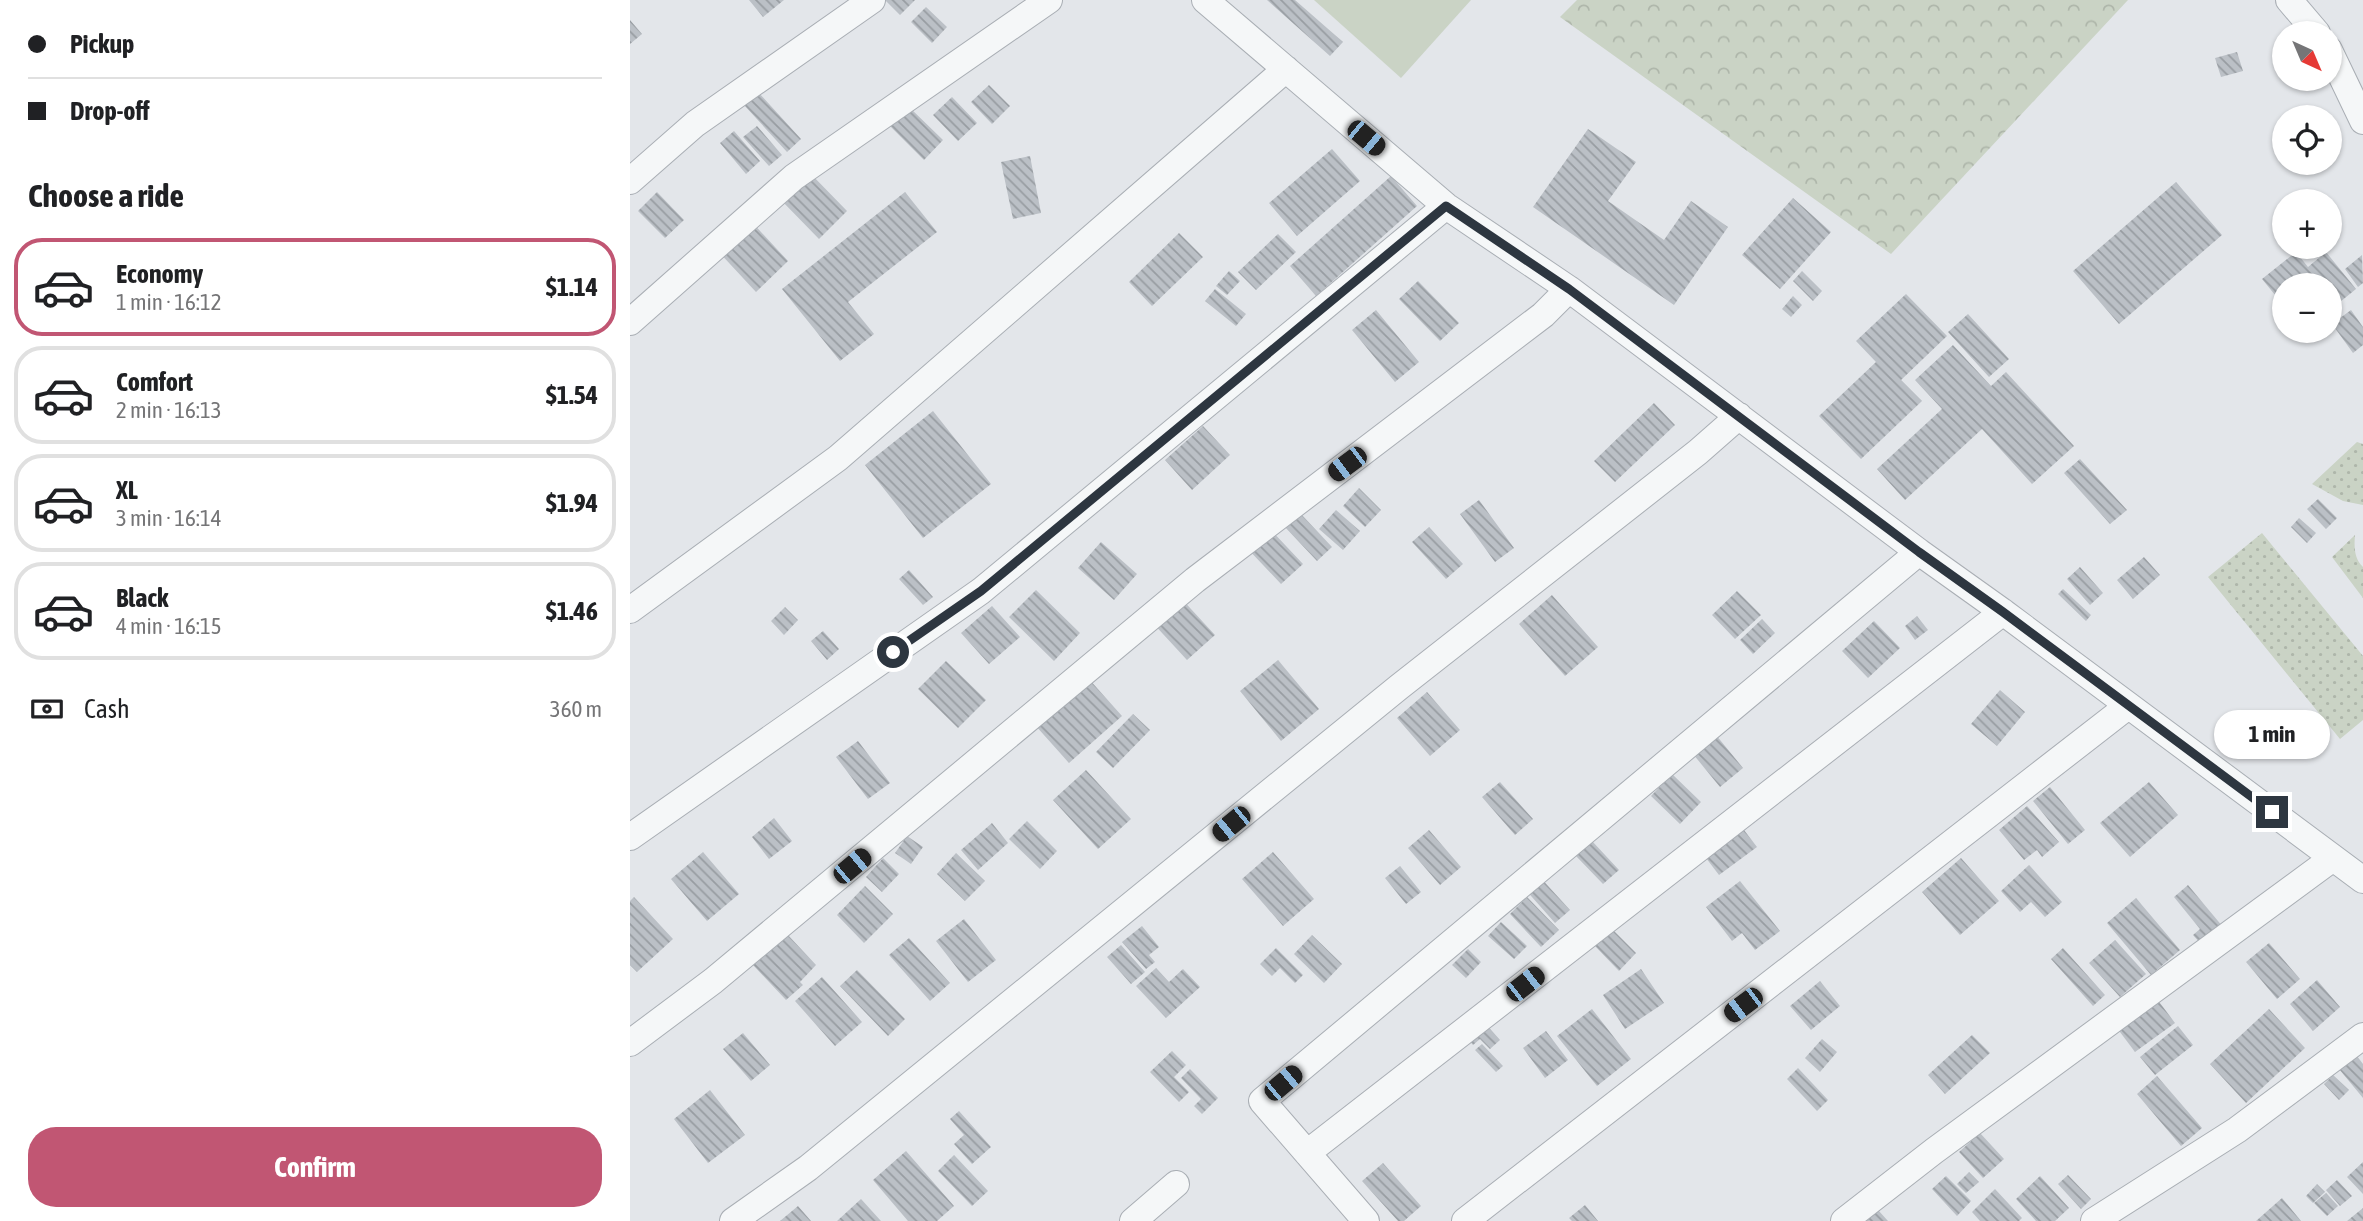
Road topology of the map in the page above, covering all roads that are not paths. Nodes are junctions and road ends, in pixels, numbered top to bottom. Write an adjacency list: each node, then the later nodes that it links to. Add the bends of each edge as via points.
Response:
1 (872, 0): 9 (street, via 695,124)
2 (1049, 0): 12 (street, via 794,177)
3 (1205, 0): 6 (street)
4 (2289, 0): 5 (street)
5 (2307, 21)
6 (1286, 69): 10 (street); 15 (street, via 838,457)
7 (2342, 77): 8 (street)
8 (2363, 121)
9 (630, 181)
10 (1446, 206): 11 (street); 18 (street, via 981,591)
11 (1569, 289): 13 (street); 22 (street, via 1543,315 1195,580 713,981)
12 (630, 322)
13 (1739, 416): 14 (street); 25 (street, via 808,1168)
14 (1919, 552): 16 (street); 23 (street, via 1262,1101)
15 (630, 610)
16 (2003, 612): 17 (street); 23 (street)
17 (2129, 706): 19 (street); 28 (street)
18 (630, 837)
19 (2333, 858): 20 (street); 29 (street)
20 (2363, 880)
21 (2363, 1036): 30 (street, via 2237,1130)
22 (630, 1043)
23 (1307, 1153): 27 (street)
24 (1176, 1184): 26 (street)
25 (733, 1221)
26 (1133, 1221)
27 (1366, 1221)
28 (1465, 1221)
29 (1844, 1221)
30 (2094, 1221)

